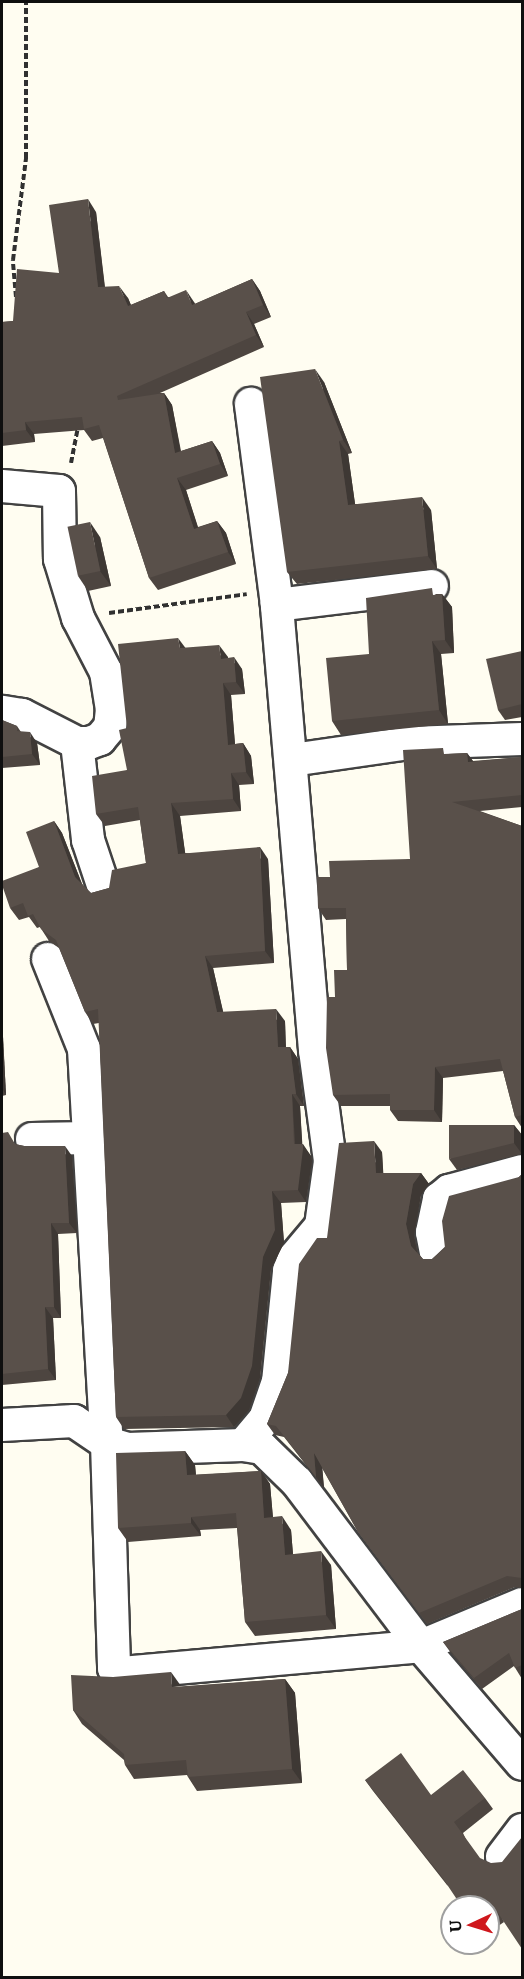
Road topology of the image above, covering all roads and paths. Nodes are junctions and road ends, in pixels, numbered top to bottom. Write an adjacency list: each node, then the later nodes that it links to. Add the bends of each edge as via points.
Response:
1 (26, 2): 2 (path, via 26,158 13,260)
2 (16, 303)
3 (251, 404): 8 (street)
4 (77, 419): 6 (path, via 78,440)
5 (2, 486): 6 (street)
6 (59, 490): 9 (street, via 60,559)
7 (432, 586): 8 (street)
8 (276, 597): 9 (path); 13 (street)
9 (78, 618): 12 (street, via 106,672 112,709 110,727 100,739)
10 (2, 712): 12 (street, via 22,715)
11 (522, 739): 13 (street, via 410,743)
12 (77, 743): 14 (street, via 86,828)
13 (292, 760): 22 (street, via 315,1050 330,1161 321,1226 294,1258 289,1271 278,1382 272,1403 265,1419)
14 (104, 888)
15 (48, 958): 16 (street, via 84,1049)
16 (90, 1138): 17 (street); 21 (street)
17 (32, 1140)
18 (522, 1170): 19 (street, via 449,1191 440,1199 432,1232)
19 (436, 1253)
20 (2, 1425): 21 (street, via 74,1421)
21 (107, 1443): 22 (street, via 136,1450); 24 (street, via 113,1664 117,1672)
22 (243, 1445): 24 (street, via 262,1448 297,1482)
23 (522, 1604): 24 (street)
24 (420, 1646): 25 (street)
25 (522, 1764)
26 (522, 1830): 27 (street)
27 (502, 1857)

